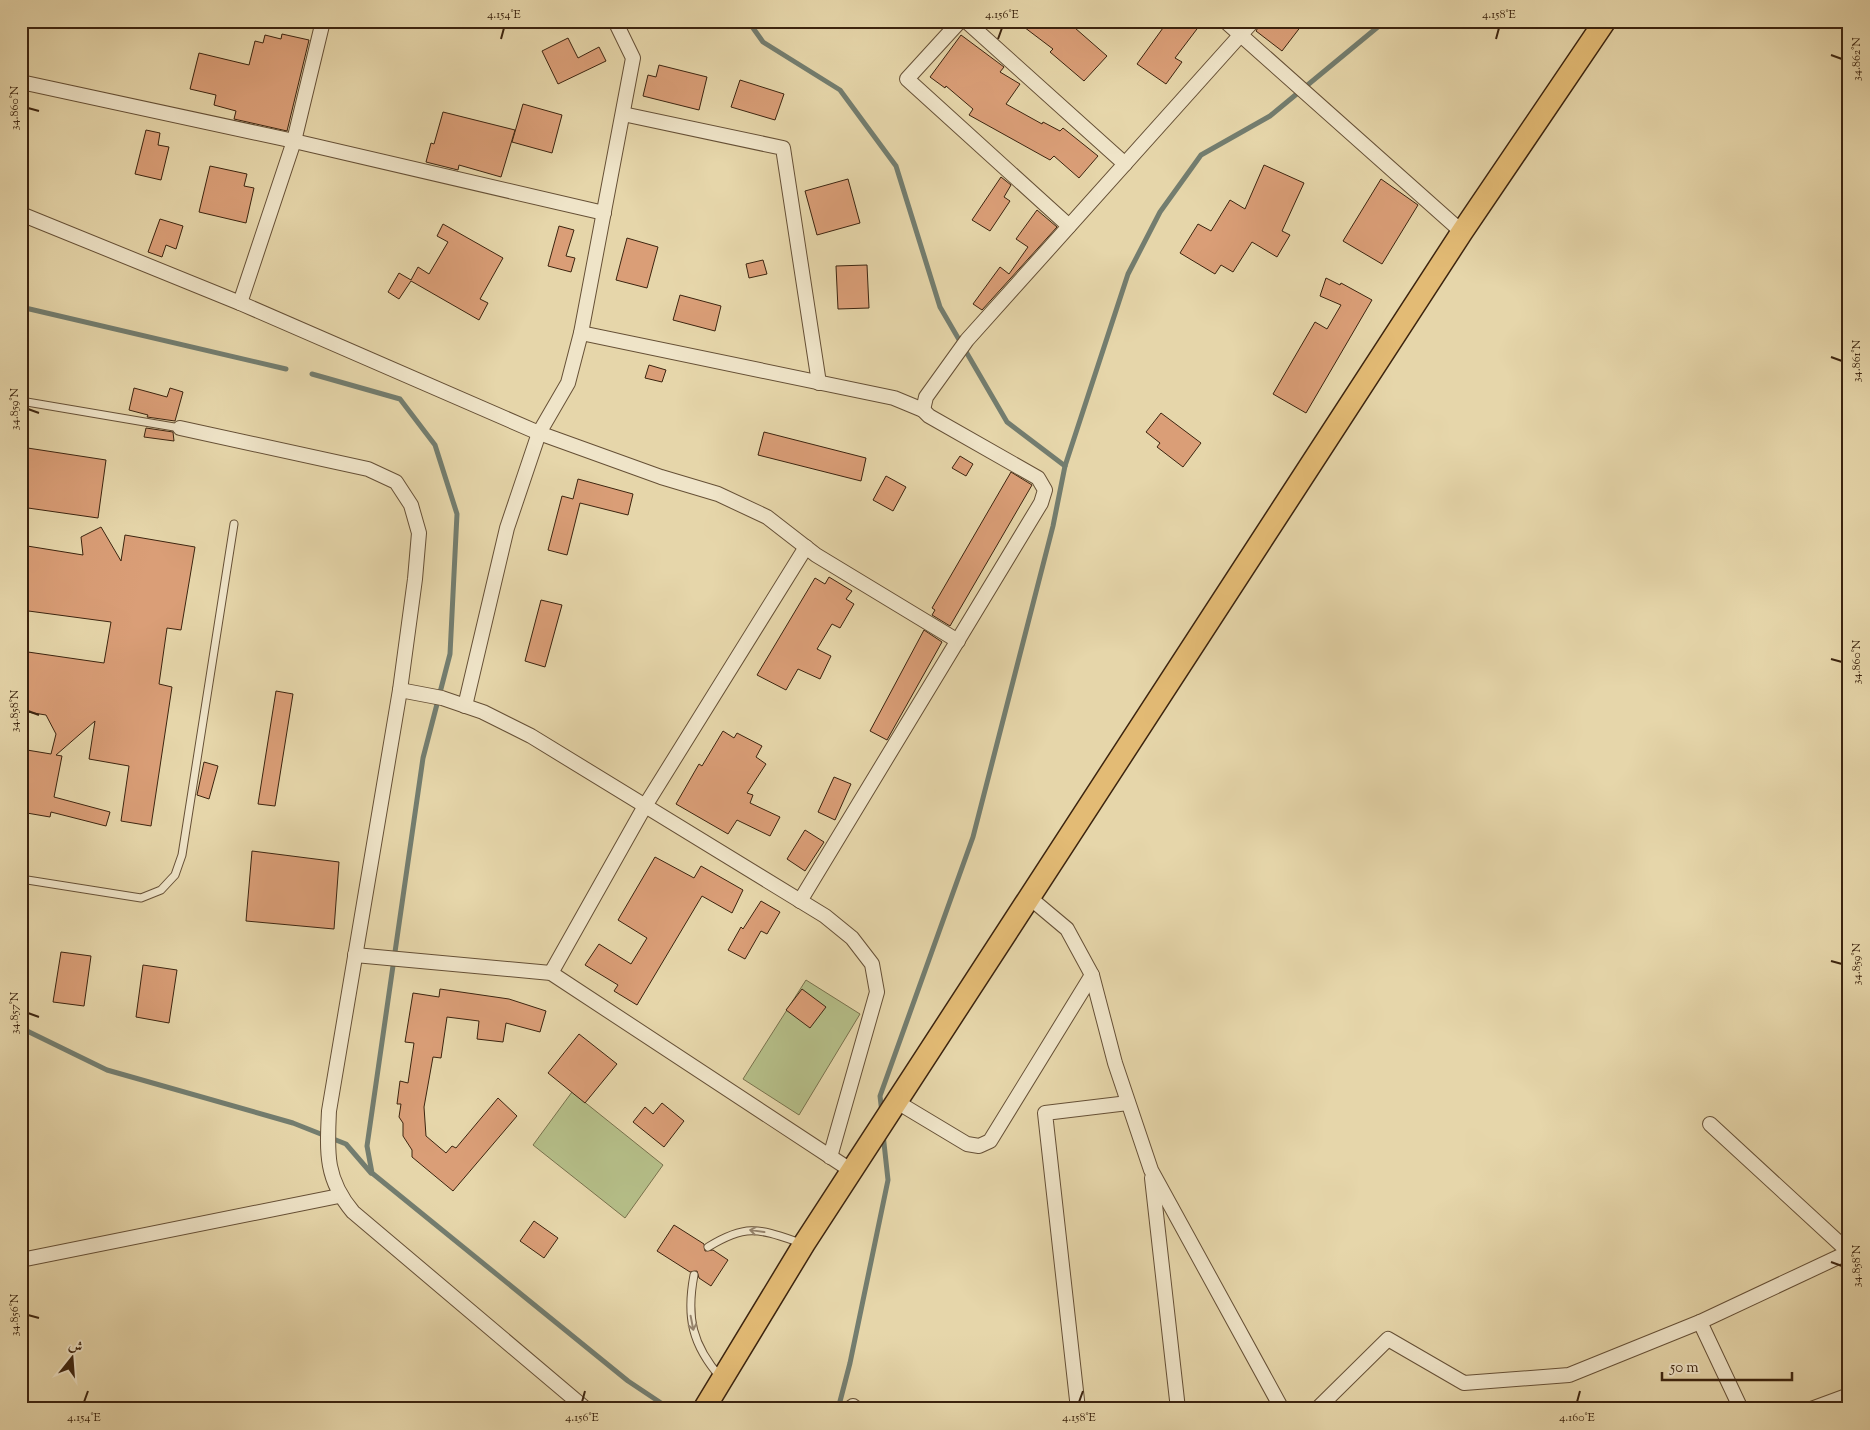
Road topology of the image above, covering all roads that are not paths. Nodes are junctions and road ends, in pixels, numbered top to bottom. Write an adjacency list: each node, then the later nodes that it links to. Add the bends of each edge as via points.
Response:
1 (323, 21): 11 (street)
2 (615, 21): 10 (street, via 633,58)
3 (960, 21): 15 (street, via 907,79)
4 (966, 21): 12 (street)
5 (1226, 21): 8 (street)
6 (1254, 21): 8 (street)
7 (1604, 21): 16 (main road)
8 (1241, 35): 12 (street); 16 (street)
9 (21, 82): 11 (street)
10 (623, 114): 13 (street); 19 (street, via 783,148)
11 (294, 141): 13 (street); 17 (street)
12 (1125, 164): 15 (street)
13 (604, 213): 18 (street)
14 (21, 214): 17 (street)
15 (1069, 226): 21 (street, via 967,340 926,397)
16 (1462, 232): 31 (main road)
17 (240, 303): 23 (street)
18 (581, 333): 19 (street); 23 (street, via 568,383)
19 (819, 383): 21 (street, via 894,398)
20 (21, 401): 22 (lane)
21 (923, 410): 26 (street, via 1038,478 1045,490 1041,503)
22 (180, 428): 27 (street, via 368,469 396,482 410,505 419,532)
23 (539, 433): 25 (street, via 718,494 767,517); 28 (street, via 507,528)
24 (234, 524): 30 (lane, via 182,855 175,875 161,890 141,898)
25 (806, 547): 26 (street); 29 (street)
26 (958, 641): 32 (street)
27 (400, 690): 28 (street); 33 (street)
28 (465, 706): 29 (street, via 531,736)
29 (645, 806): 32 (street); 34 (street)
30 (21, 879)
31 (1030, 898): 35 (street, via 1067,929); 36 (main road)
32 (800, 901): 39 (street, via 852,938 872,964 877,992)
33 (354, 955): 34 (street); 42 (street, via 328,1125 331,1176)
34 (551, 973): 39 (street)
35 (1092, 975): 36 (street, via 990,1141 979,1146 968,1144); 37 (street)
36 (897, 1102): 41 (main road)
37 (1128, 1102): 40 (street); 53 (street, via 1045,1113)
38 (1710, 1124): 45 (street)
39 (830, 1157): 41 (street)
40 (1151, 1170): 54 (street); 55 (street)
41 (852, 1171): 43 (main road)
42 (339, 1196): 46 (street); 51 (street, via 364,1221)
43 (804, 1244): 44 (lane, one-way to 44, via 749,1230 730,1233); 49 (main road)
44 (708, 1247)
45 (1849, 1252): 48 (street)
46 (21, 1260)
47 (694, 1275): 49 (lane, one-way to 49, via 690,1297 694,1335 707,1362)
48 (1700, 1322): 56 (street, via 1569,1375 1527,1380 1464,1383 1388,1339); 57 (street)
49 (722, 1380): 52 (main road)
50 (1849, 1395): 58 (street)
51 (586, 1409)
52 (704, 1409)
53 (1078, 1409)
54 (1178, 1409)
55 (1282, 1409)
56 (1317, 1409)
57 (1741, 1409)
58 (1811, 1409)

